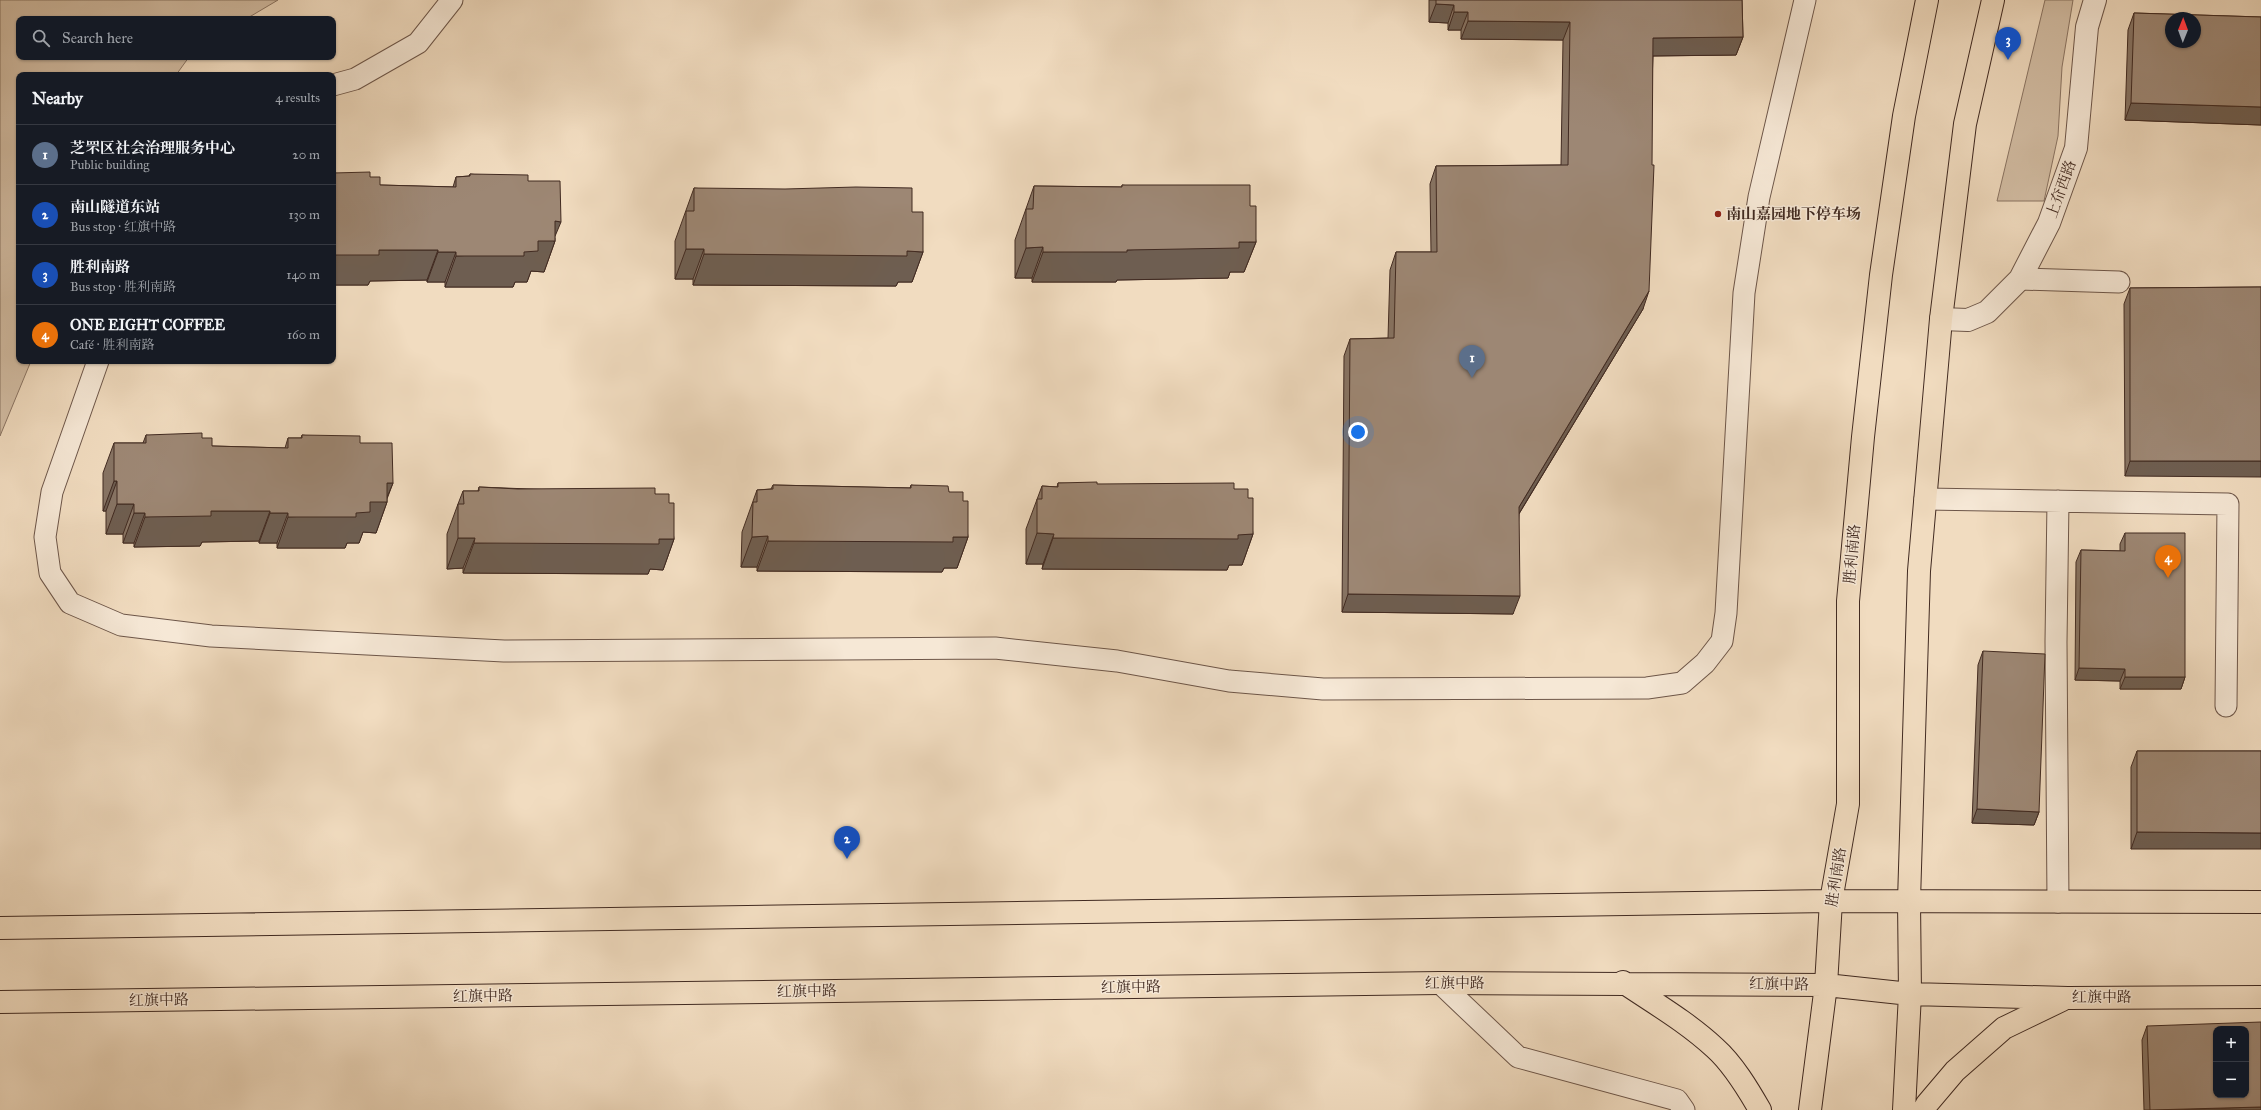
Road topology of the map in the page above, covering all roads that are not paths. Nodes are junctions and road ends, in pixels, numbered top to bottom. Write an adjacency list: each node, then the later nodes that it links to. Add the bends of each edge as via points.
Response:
1 (452, 0): 6 (lane, via 418,43 355,79)
2 (1805, 0): 10 (lane, via 1759,197 1744,293 1722,641 1706,663 1682,683 1647,688 1323,689 1229,681 1117,661 995,648 504,651 211,636 121,625 70,604 50,574 45,537 52,492)
3 (1927, 0): 14 (main road, 胜利南路, via 1904,116 1881,274 1863,437 1848,601 1848,804)
4 (1993, 0): 9 (main road, via 1965,124)
5 (2095, 0): 7 (street, 上夼西路, via 2087,27 2076,148 2049,223)
6 (336, 84)
7 (2020, 279): 8 (lane); 9 (street, 上夼西路, via 1987,312 1968,320)
8 (2119, 282)
9 (1941, 319): 11 (main road)
10 (97, 364)
11 (1925, 499): 12 (lane); 15 (main road, via 1919,571)
12 (2058, 501): 13 (lane, via 2228,504); 16 (lane)
13 (2226, 706)
14 (1832, 900): 15 (main road); 18 (main road); 21 (main road, 胜利南路)
15 (1909, 901): 16 (main road); 22 (main road)
16 (2058, 902): 17 (main road)
17 (2261, 902)
18 (0, 928)
19 (1622, 982): 20 (main road, 红旗中路); 21 (main road, 红旗中路); 27 (main road, via 1686,1023 1716,1049 1737,1074)
20 (1440, 983): 25 (main road, 红旗中路); 26 (lane, via 1518,1057 1677,1100)
21 (1826, 985): 22 (main road, 红旗中路); 28 (main road, 胜利南路)
22 (1910, 994): 24 (main road, 红旗中路); 29 (main road)
23 (2261, 997): 24 (main road, 红旗中路)
24 (2068, 998): 30 (main road, via 2031,1013 2004,1028 1955,1071)
25 (0, 1002)
26 (1684, 1110)
27 (1760, 1110)
28 (1810, 1110)
29 (1904, 1110)
30 (1924, 1110)

